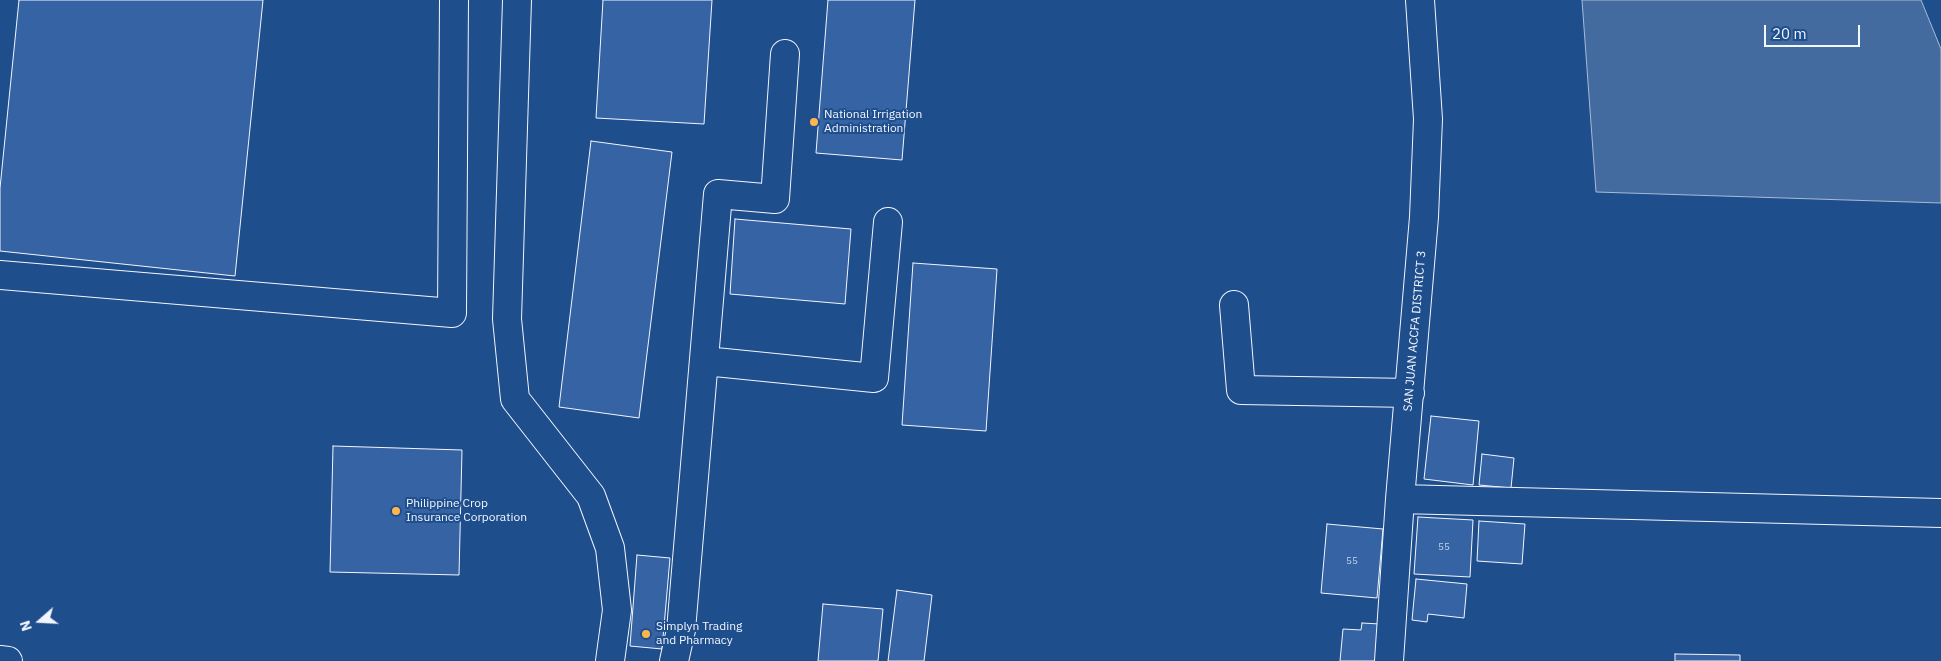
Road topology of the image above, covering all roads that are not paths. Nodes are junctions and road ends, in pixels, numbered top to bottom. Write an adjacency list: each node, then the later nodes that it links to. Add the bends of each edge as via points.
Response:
1 (454, 0): 6 (street, via 452,313)
2 (517, 0): 14 (street, via 507,319 515,400 591,496 610,548 617,610)
3 (1420, 0): 9 (street, SAN JUAN ACCFA DISTRICT 3, via 1428,119)
4 (785, 54): 8 (street, via 776,199 718,194)
5 (888, 222): 8 (street, via 874,378)
6 (0, 275)
7 (1234, 305): 9 (street, via 1240,390)
8 (705, 361): 15 (street, via 681,630)
9 (1410, 393): 10 (street, SAN JUAN ACCFA DISTRICT 3)
10 (1400, 499): 11 (street); 16 (street, SAN JUAN ACCFA DISTRICT 3)
11 (1941, 513)
12 (0, 660): 13 (street)
13 (8, 661)
14 (610, 661)
15 (674, 661)
16 (1389, 661)

